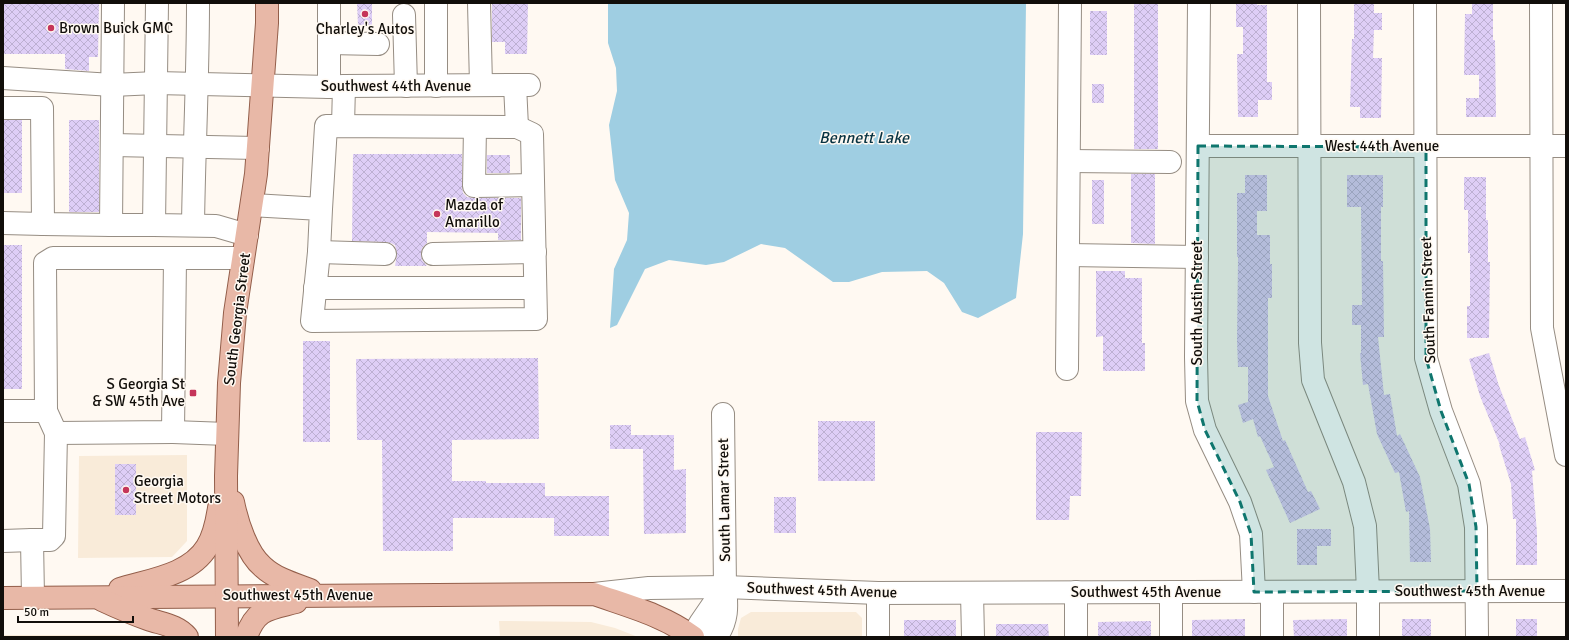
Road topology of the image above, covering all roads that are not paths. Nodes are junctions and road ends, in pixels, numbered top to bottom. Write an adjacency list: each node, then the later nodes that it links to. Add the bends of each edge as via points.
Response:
1 (113, 3): 19 (street)
2 (157, 3): 17 (street)
3 (198, 3): 18 (street)
4 (267, 3): 20 (main road, South Georgia Street)
5 (329, 3): 14 (street)
6 (436, 3): 24 (street)
7 (479, 3): 21 (street)
8 (1070, 3): 38 (street)
9 (1199, 3): 31 (street, South Austin Street)
10 (1309, 3): 32 (street)
11 (1425, 3): 33 (street, South Fannin Street)
12 (1540, 3): 34 (street)
13 (404, 15): 23 (street)
14 (329, 43): 15 (street); 22 (street)
15 (378, 44)
16 (3, 78): 19 (street, Southwest 44th Avenue)
17 (156, 83): 18 (street, Southwest 44th Avenue); 19 (street, Southwest 44th Avenue); 30 (street)
18 (198, 84): 20 (street, Southwest 44th Avenue); 36 (street)
19 (112, 85): 29 (street)
20 (263, 85): 22 (street, Southwest 44th Avenue); 37 (main road, South Georgia Street)
21 (481, 85): 24 (street, Southwest 44th Avenue); 28 (street, Southwest 44th Avenue, via 522,85)
22 (337, 86): 23 (street, Southwest 44th Avenue); 26 (street)
23 (406, 86): 24 (street, Southwest 44th Avenue)
24 (436, 86)
25 (3, 108): 44 (street, via 42,108)
26 (343, 126): 27 (street); 42 (street, via 326,126)
27 (475, 126): 28 (street); 40 (street, via 474,186)
28 (518, 126): 40 (street, via 532,134)
29 (113, 145): 30 (street); 45 (street)
30 (155, 146): 36 (street); 46 (street)
31 (1198, 146): 32 (street, West 44th Avenue); 54 (street, South Austin Street)
32 (1310, 146): 33 (street, West 44th Avenue); 72 (street, via 1310,343 1313,380 1354,482 1365,526)
33 (1426, 146): 34 (street, West 44th Avenue); 73 (street, South Fannin Street, via 1426,358 1441,411 1469,484 1476,527)
34 (1540, 146): 35 (street, West 44th Avenue); 66 (street, via 1542,328)
35 (1566, 146)
36 (194, 147): 37 (street); 47 (street)
37 (258, 148): 41 (main road, South Georgia Street)
38 (1069, 161): 39 (street); 53 (street)
39 (1170, 162)
40 (533, 185): 50 (street)
41 (252, 205): 42 (street); 48 (main road, South Georgia Street)
42 (321, 209): 49 (street)
43 (3, 223): 44 (street)
44 (43, 224): 45 (street)
45 (111, 224): 46 (street)
46 (154, 225): 47 (street)
47 (193, 225): 48 (street, via 216,226)
48 (247, 235): 56 (main road, South Georgia Street)
49 (319, 252): 51 (street); 57 (street)
50 (534, 252): 52 (street); 58 (street)
51 (385, 254)
52 (434, 254)
53 (1068, 255): 54 (street); 59 (street)
54 (1197, 256): 77 (street, South Austin Street, via 1197,400 1205,430 1240,502 1251,534)
55 (175, 258): 56 (street); 61 (street, via 53,258 45,263); 64 (street)
56 (243, 258): 65 (main road, South Georgia Street, via 234,313)
57 (315, 288): 58 (street); 58 (street, via 312,321 536,319)
58 (535, 288)
59 (1067, 369)
60 (3, 411): 61 (street)
61 (46, 411): 63 (street)
62 (723, 414): 70 (street, South Lamar Street)
63 (56, 432): 64 (street); 69 (street, via 54,536 50,540)
64 (173, 432): 65 (street)
65 (227, 434): 67 (main road, South Georgia Street)
66 (1566, 455)
67 (226, 476): 81 (main road, South Georgia Street); 82 (main road, via 237,519 250,550 262,567 287,582); 84 (main road, via 217,522 208,546 194,562 166,576)
68 (3, 540): 69 (street)
69 (32, 540): 83 (street)
70 (726, 587): 71 (street, Southwest 45th Avenue); 80 (street, Southwest 45th Avenue, via 649,588); 86 (street, South Lamar Street); 90 (street)
71 (776, 589): 78 (street, Southwest 45th Avenue); 86 (street, via 749,596 738,602)
72 (1368, 591): 73 (street, Southwest 45th Avenue); 77 (street, Southwest 45th Avenue); 97 (street)
73 (1477, 591): 74 (street, Southwest 45th Avenue); 98 (street, South Fannin Street)
74 (1566, 591)
75 (1076, 592): 76 (street, Southwest 45th Avenue); 79 (street, Southwest 45th Avenue); 94 (street)
76 (1171, 592): 77 (street, Southwest 45th Avenue); 95 (street)
77 (1263, 592): 96 (street, South Austin Street)
78 (878, 593): 79 (street, Southwest 45th Avenue); 92 (street)
79 (972, 593): 93 (street)
80 (594, 594): 82 (main road, Southwest 45th Avenue); 90 (main road, Southwest 45th Avenue, via 650,613)
81 (227, 595): 82 (main road, Southwest 45th Avenue); 84 (main road, Southwest 45th Avenue); 88 (main road, South Georgia Street)
82 (324, 595): 89 (main road, via 271,608 256,615)
83 (34, 597): 84 (main road, Southwest 45th Avenue); 85 (main road, Southwest 45th Avenue)
84 (94, 597): 87 (main road, via 150,620 168,624)
85 (3, 598)
86 (726, 616): 91 (street)
87 (187, 637)
88 (227, 637)
89 (246, 637)
90 (692, 637)
91 (716, 637)
92 (878, 637)
93 (973, 637)
94 (1076, 637)
95 (1171, 637)
96 (1272, 637)
97 (1368, 637)
98 (1477, 637)

